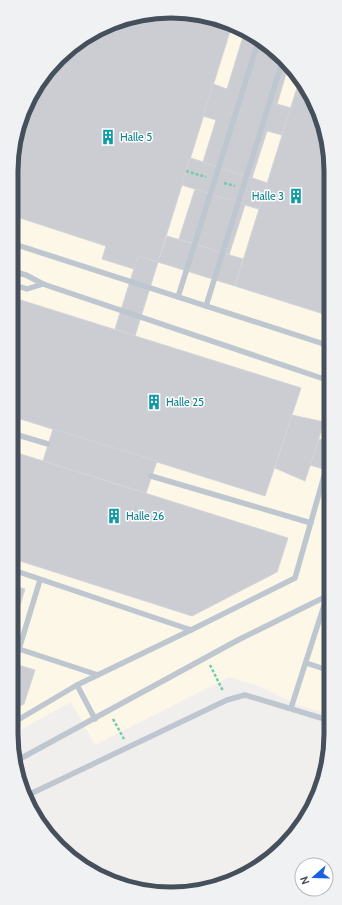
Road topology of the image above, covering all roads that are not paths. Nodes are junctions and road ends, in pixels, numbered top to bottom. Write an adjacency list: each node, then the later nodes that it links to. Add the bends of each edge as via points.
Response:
1 (257, 45): 7 (lane)
2 (281, 65): 8 (lane)
3 (18, 245): 7 (lane)
4 (18, 273): 5 (lane)
5 (43, 284): 6 (lane, via 27,289); 10 (lane)
6 (18, 286)
7 (178, 297): 8 (lane)
8 (206, 306): 9 (lane)
9 (324, 344)
10 (324, 380)
11 (18, 435): 12 (lane)
12 (48, 444)
13 (151, 476): 15 (lane)
14 (324, 476): 15 (lane)
15 (311, 523): 20 (lane, via 295,578)
16 (19, 572): 17 (lane)
17 (40, 580): 20 (lane); 23 (lane, via 19,649)
18 (324, 597): 26 (lane, via 238,640)
19 (324, 606): 21 (lane)
20 (191, 630): 23 (lane)
21 (306, 663): 22 (lane); 25 (lane)
22 (324, 669)
23 (98, 675): 24 (lane)
24 (77, 685): 26 (lane); 28 (lane)
25 (291, 708): 27 (lane); 30 (lane, via 245,694 227,700)
26 (95, 719): 29 (lane)
27 (324, 719)
28 (18, 720)
29 (20, 759)
30 (30, 794)

